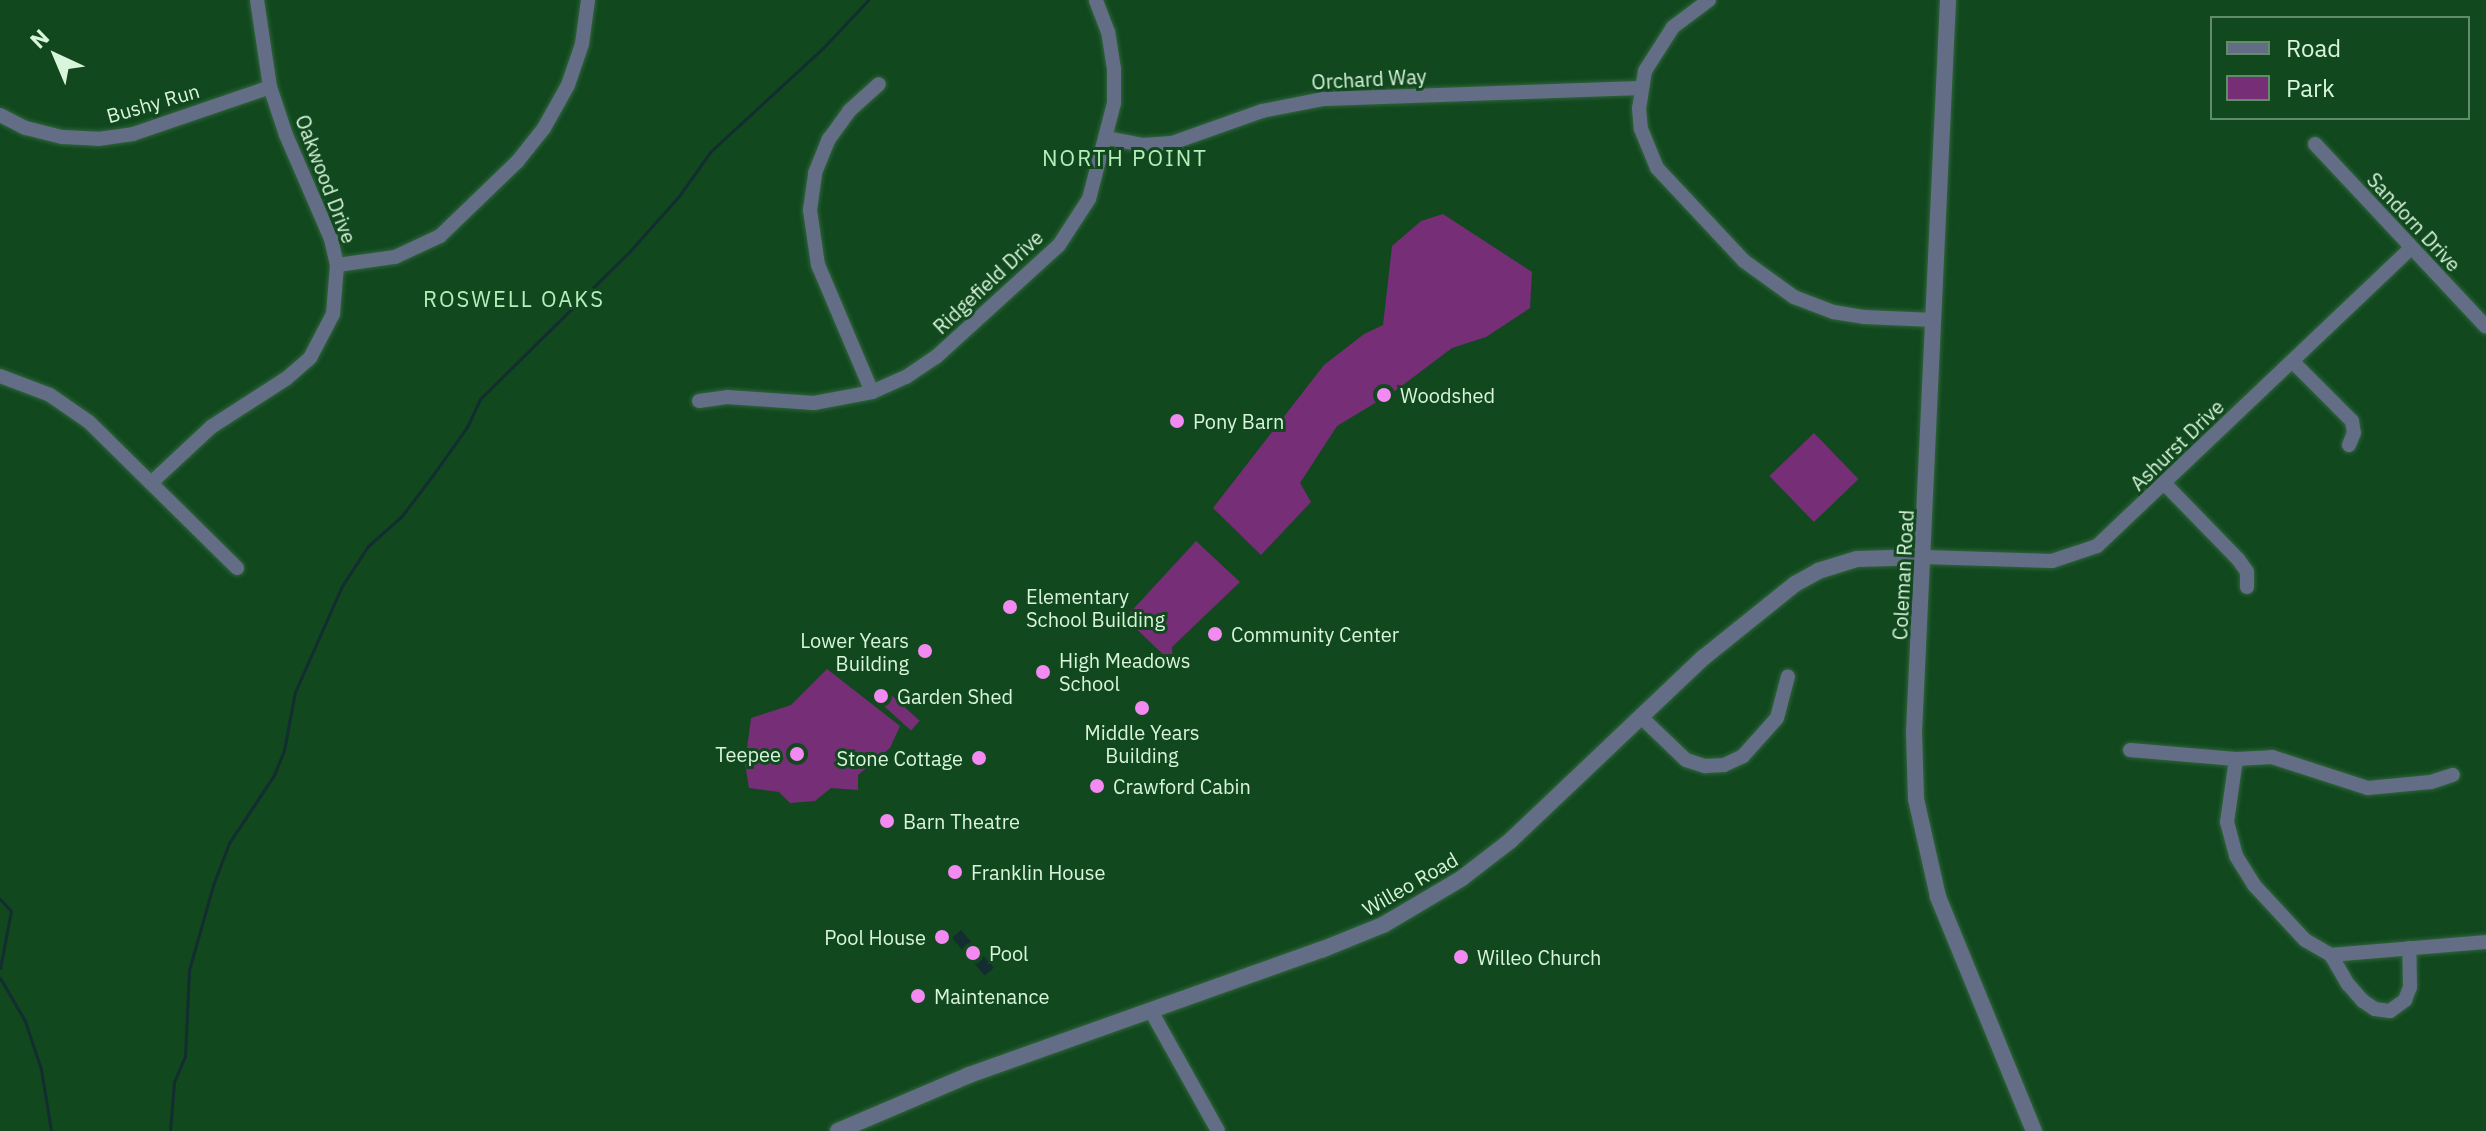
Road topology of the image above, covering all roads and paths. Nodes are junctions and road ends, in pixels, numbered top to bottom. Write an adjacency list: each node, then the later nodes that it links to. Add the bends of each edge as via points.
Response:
1 (257, 0): 7 (street, Oakwood Drive)
2 (588, 0): 13 (street, via 582,44 568,85 517,162 440,236 395,257)
3 (1096, 0): 10 (street, Ridgefield Drive, via 1114,69)
4 (1709, 0): 8 (street, via 1661,40)
5 (1948, 0): 14 (street, Coleman Road)
6 (879, 84): 18 (street, via 849,111 829,139 815,173 810,210 818,265)
7 (270, 87): 9 (street, Bushy Run, via 133,134 98,139 26,128); 13 (street, Oakwood Drive)
8 (1641, 88): 10 (street, Orchard Way, via 1324,99 1262,111 1172,143 1142,145); 14 (street, via 1641,129 1657,168 1759,275 1794,297 1833,312)
9 (0, 115)
10 (1107, 138): 18 (street, Ridgefield Drive, via 1089,199 1059,245 936,357)
11 (2315, 144): 12 (street, Sandorn Drive)
12 (2410, 249): 15 (street, Sandorn Drive); 16 (street, Ashurst Drive)
13 (337, 265): 21 (street, Oakwood Drive, via 333,314 310,358 211,427)
14 (1934, 320): 23 (street, Coleman Road)
15 (2486, 327)
16 (2293, 362): 20 (street, via 2352,421); 22 (street, Ashurst Drive)
17 (0, 376): 21 (street, via 72,408)
18 (872, 392): 19 (street, Ridgefield Drive, via 814,403 727,397)
19 (699, 401)
20 (2349, 445)
21 (151, 483): 24 (street)
22 (2165, 484): 23 (street, Ashurst Drive, via 2109,537 2082,554 2039,561); 25 (street, via 2238,559 2247,572)
23 (1924, 557): 27 (street, Willeo Road, via 1857,559 1807,577 1735,630); 37 (street, Coleman Road, via 1914,732 1921,832 1938,897)
24 (237, 568)
25 (2247, 587)
26 (1788, 676): 27 (street, via 1777,718 1743,756 1724,765 1686,760)
27 (1641, 717): 34 (street, Willeo Road, via 1527,826 1432,897 1362,934)
28 (2130, 750): 29 (street)
29 (2236, 759): 30 (street, via 2272,757 2368,788); 33 (street, via 2227,822 2236,856 2254,885 2305,940)
30 (2453, 775)
31 (2486, 942): 32 (street)
32 (2409, 948): 33 (street); 33 (street, via 2410,987 2405,1000 2390,1011 2363,1001)
33 (2331, 955)
34 (1151, 1011): 35 (street, Willeo Road, via 969,1075); 36 (street)
35 (838, 1131)
36 (1218, 1131)
37 (2034, 1131)

